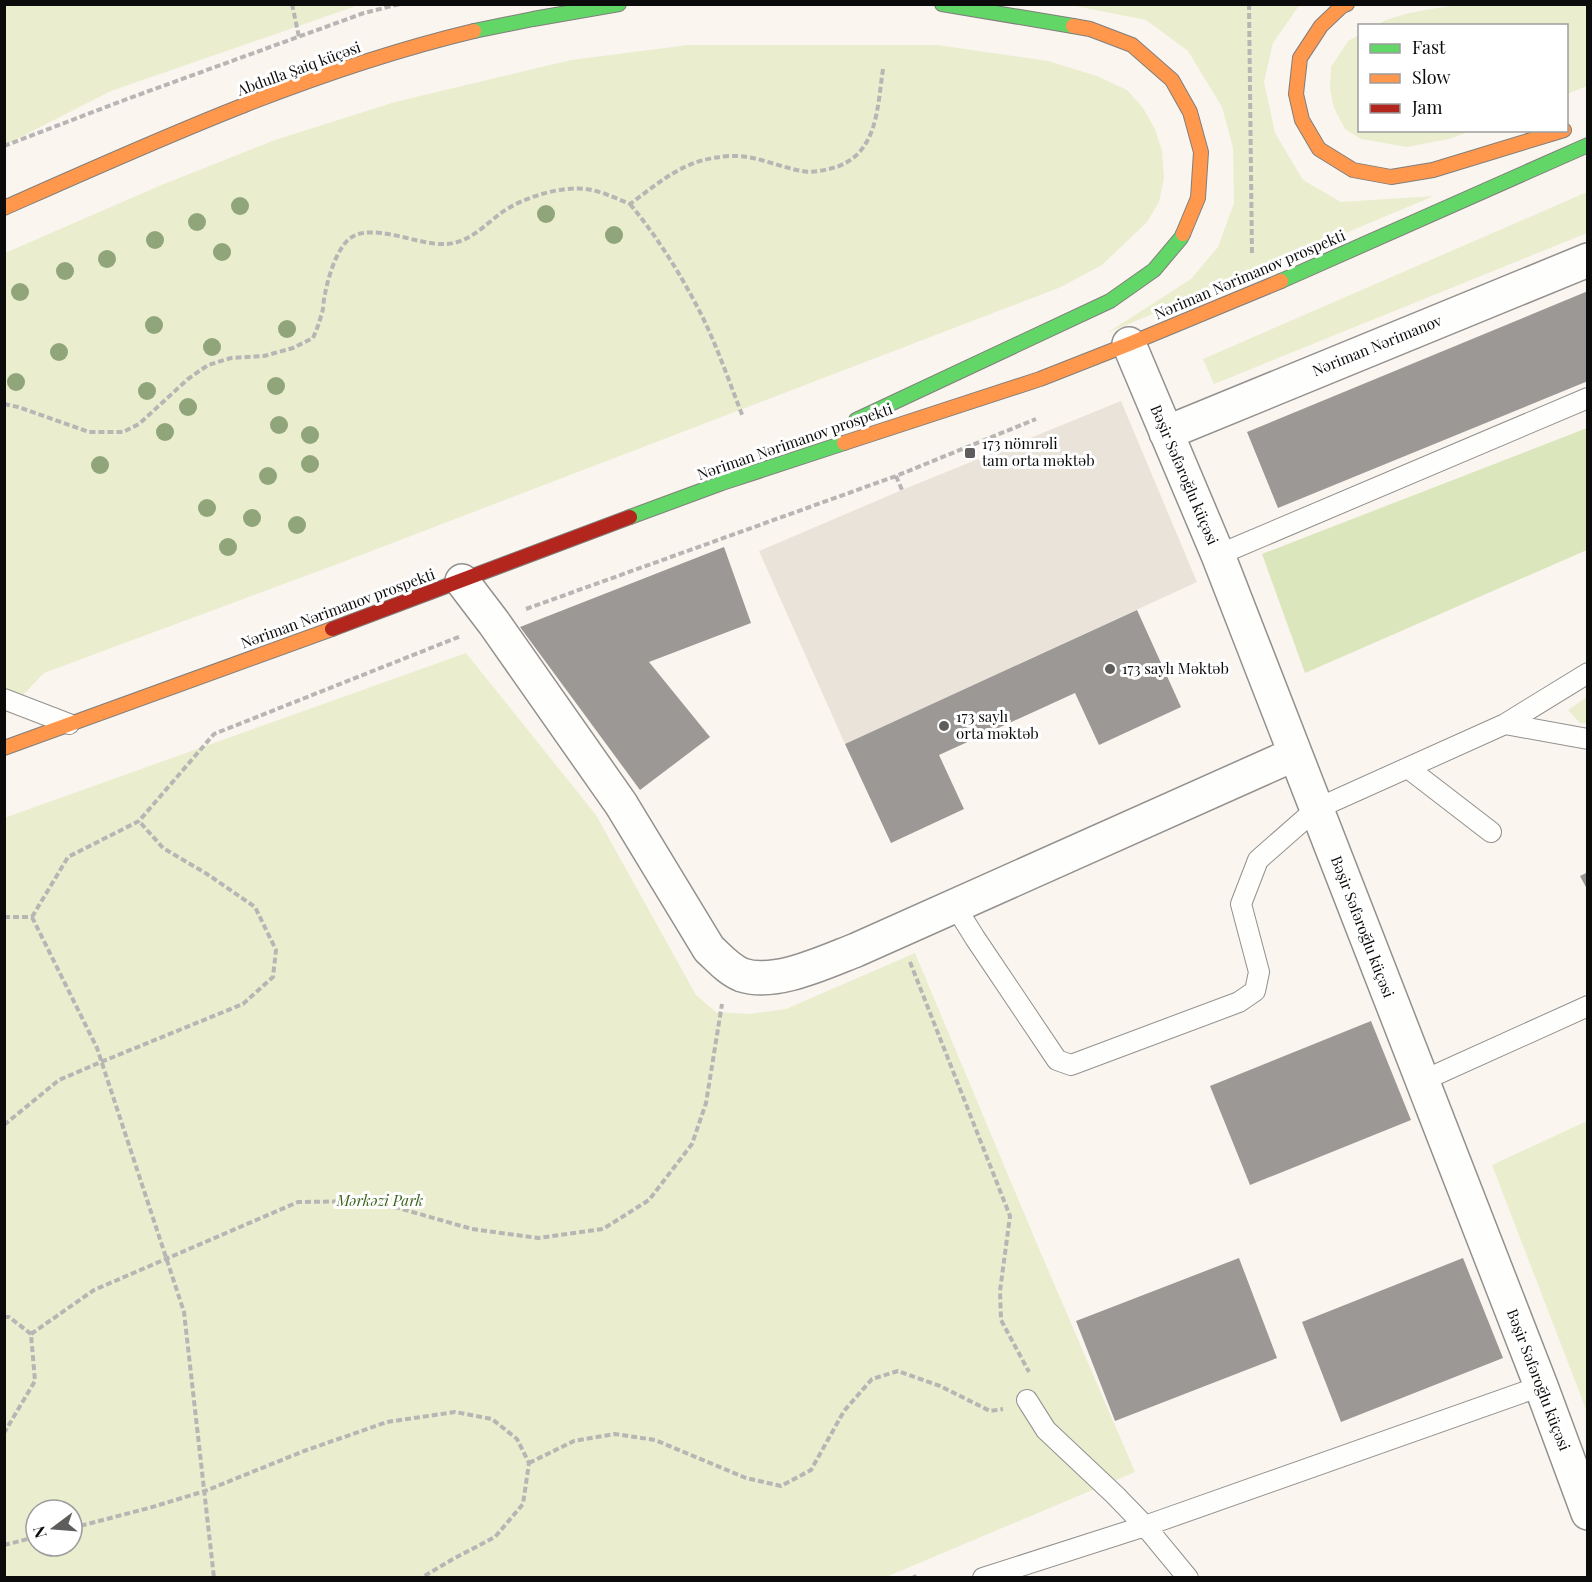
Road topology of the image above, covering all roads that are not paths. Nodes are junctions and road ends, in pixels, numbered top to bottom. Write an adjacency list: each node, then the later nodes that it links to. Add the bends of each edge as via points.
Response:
1 (619, 4): 6 (main road, Abdulla Şaiq küçəsi, via 542,16 393,53 220,114)
2 (942, 4): 12 (main road, via 1090,29 1132,45 1172,80 1190,112 1201,152 1198,198 1181,238 1154,270 1110,301)
3 (1347, 4): 4 (main road, via 1321,26 1300,58 1296,94 1302,120 1319,149 1353,170 1391,177 1433,170)
4 (1559, 132)
5 (1587, 145): 10 (main road, Nəriman Nərimanov prospekti)
6 (94, 168): 7 (main road); 8 (main road, Abdulla Şaiq küçəsi)
7 (4, 194)
8 (4, 208)
9 (1587, 260): 13 (street, Nəriman Nərimanov)
10 (1129, 344): 13 (street, Bəşir Səfəroğlu küçəsi); 15 (main road, Nəriman Nərimanov prospekti, via 1040,379)
11 (1587, 398): 16 (lane)
12 (840, 428)
13 (1166, 433): 16 (street, Bəşir Səfəroğlu küçəsi)
14 (819, 438): 15 (main road)
15 (722, 483): 17 (main road, Nəriman Nərimanov prospekti)
16 (1218, 555): 24 (street, Bəşir Səfəroğlu küçəsi)
17 (462, 581): 20 (main road, Nəriman Nərimanov prospekti); 28 (street, via 621,804 709,949 726,965 742,975 769,978 802,970)
18 (1587, 673): 21 (lane)
19 (4, 699): 20 (lane)
20 (70, 724): 23 (main road, Nəriman Nərimanov prospekti)
21 (1505, 724): 22 (lane); 25 (lane)
22 (1587, 739)
23 (4, 748)
24 (1294, 754): 26 (street, Bəşir Səfəroğlu küçəsi); 28 (street)
25 (1408, 768): 26 (lane); 27 (lane)
26 (1316, 809): 28 (lane, via 1258,860 1241,904 1259,972 1255,991 1239,1002 1071,1065 1058,1060); 30 (street, Bəşir Səfəroğlu küçəsi)
27 (1491, 832)
28 (955, 906)
29 (1587, 1006): 30 (lane)
30 (1422, 1081): 31 (street, Bəşir Səfəroğlu küçəsi)
31 (1541, 1386): 33 (street, Bəşir Səfəroğlu küçəsi); 34 (lane)
32 (1027, 1400): 34 (lane, via 1046,1430)
33 (1587, 1513)
34 (1145, 1526): 35 (lane); 36 (lane)
35 (982, 1578)
36 (1188, 1578)

